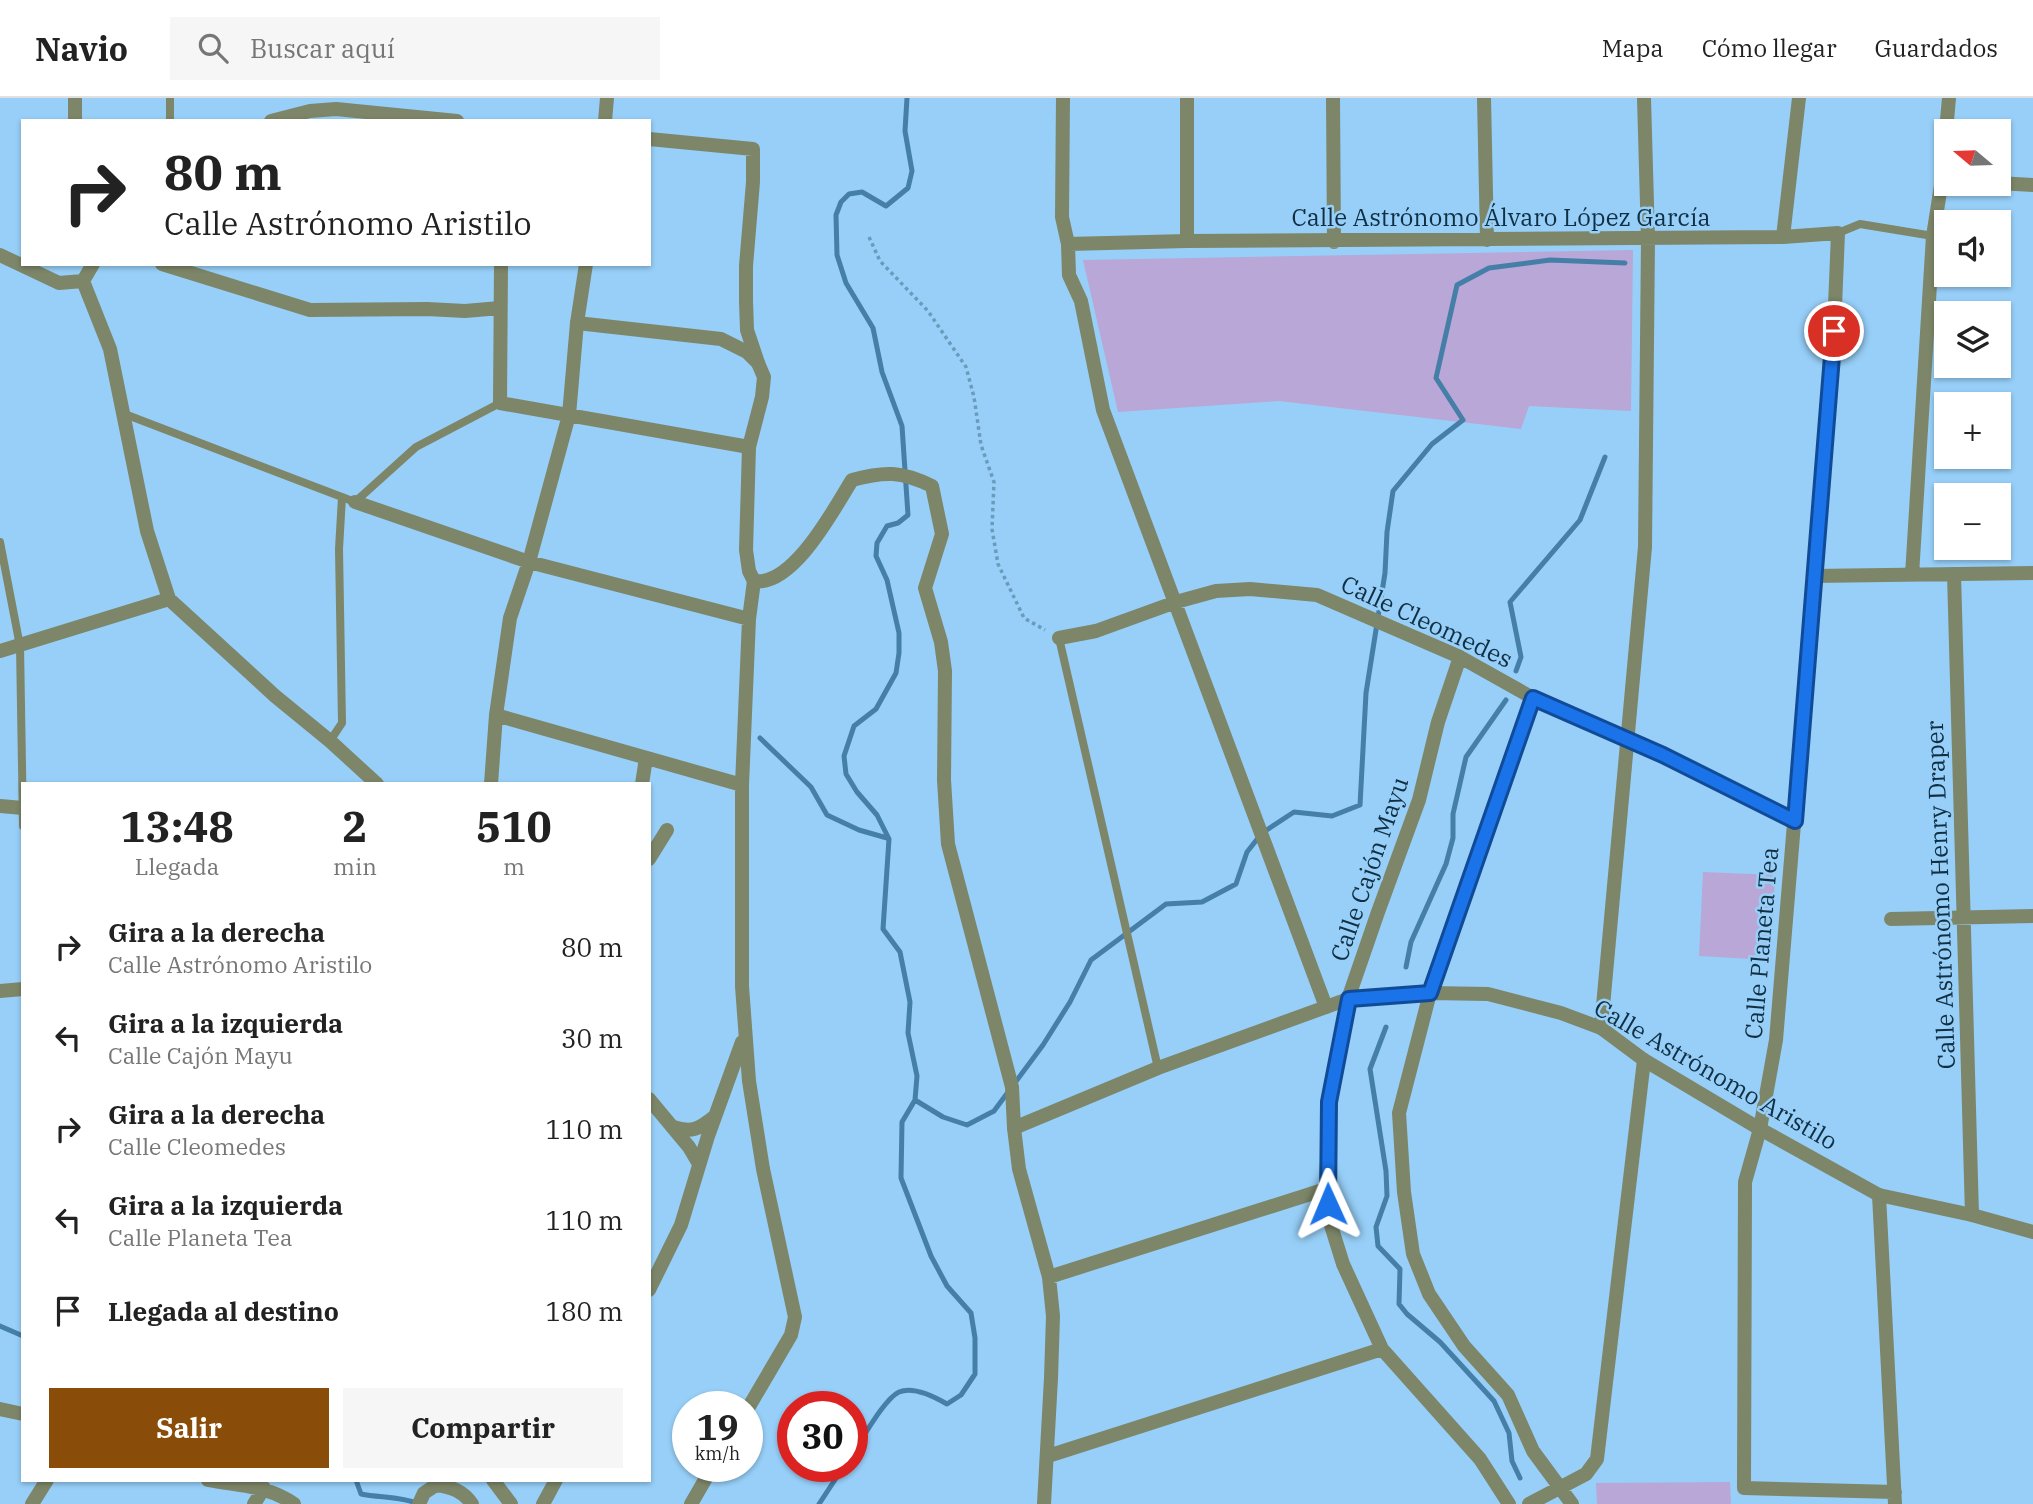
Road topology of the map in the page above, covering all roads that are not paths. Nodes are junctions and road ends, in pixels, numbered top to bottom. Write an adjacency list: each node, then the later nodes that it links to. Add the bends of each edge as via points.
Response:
1 (75, 98): 12 (street)
2 (170, 98): 13 (lane)
3 (607, 98): 16 (street)
4 (1063, 98): 29 (street, via 1062,218)
5 (1187, 98): 27 (street)
6 (1333, 98): 28 (street)
7 (1484, 98): 26 (street)
8 (1644, 98): 25 (street)
9 (1799, 98): 24 (street)
10 (1949, 98): 17 (street)
11 (334, 104): 14 (street); 15 (street)
12 (75, 119)
13 (170, 119)
14 (279, 119)
15 (443, 119)
16 (605, 119)
17 (1947, 119)
18 (651, 139): 41 (street, via 753,149 746,301 747,330)
19 (2011, 184): 20 (street)
20 (2033, 185)
21 (1941, 196): 23 (street)
22 (1838, 233): 23 (lane, Calle Astrónomo Álvaro López García, via 1860,224); 24 (street, Calle Astrónomo Álvaro López García); 52 (street, Calle Planeta Tea, via 1833,355)
23 (1933, 236): 51 (street)
24 (1783, 237): 25 (street, Calle Astrónomo Álvaro López García)
25 (1647, 239): 26 (street, Calle Astrónomo Álvaro López García); 64 (street, via 1645,547)
26 (1487, 240): 28 (street, Calle Astrónomo Álvaro López García)
27 (1187, 241): 28 (street, Calle Astrónomo Álvaro López García); 29 (street, Calle Astrónomo Álvaro López García)
28 (1334, 242)
29 (1068, 244): 55 (street, via 1069,275 1081,301 1103,410)
30 (0, 255): 31 (street)
31 (21, 265)
32 (23, 266): 38 (street, via 59,283)
33 (81, 266): 38 (street)
34 (92, 266): 38 (street)
35 (168, 266): 39 (street, via 310,310)
36 (501, 266): 39 (street)
37 (586, 266): 40 (street)
38 (83, 281): 43 (street, via 110,349)
39 (500, 309): 42 (street)
40 (577, 323): 41 (street, via 721,339 737,345); 44 (street)
41 (758, 363): 45 (street, via 764,377 762,397)
42 (500, 403): 44 (street); 46 (lane, via 416,447)
43 (122, 413): 46 (lane); 54 (street, via 147,531)
44 (569, 415): 45 (street); 48 (street)
45 (748, 447): 53 (street, via 746,550)
46 (349, 500): 48 (street); 63 (lane, via 339,549 342,723)
47 (0, 542): 58 (lane)
48 (529, 562): 56 (street); 62 (street, via 510,618)
49 (2033, 573): 50 (street)
50 (1954, 574): 51 (street); 77 (street, Calle Astrónomo Henry Draper)
51 (1912, 575): 52 (street)
52 (1813, 576): 73 (street, Calle Planeta Tea)
53 (754, 581): 56 (street); 91 (street, via 777,578 794,563 852,480 882,472 932,486 942,534 925,588 945,671 948,844 1012,1087)
54 (169, 599): 58 (street); 63 (street)
55 (1176, 602): 57 (street, Calle Cleomedes, via 1096,631); 60 (street, Calle Cleomedes, via 1216,591 1317,595); 83 (street)
56 (749, 619): 70 (street)
57 (1059, 638): 87 (lane)
58 (20, 646): 59 (street); 66 (lane)
59 (0, 651)
60 (1460, 657): 61 (street, Calle Cleomedes); 82 (street, Calle Cajón Mayu, via 1419,800)
61 (1533, 698): 64 (street, Calle Cleomedes); 81 (street)
62 (496, 715): 65 (street); 68 (street)
63 (330, 741): 67 (street)
64 (1628, 741): 73 (street, Calle Cleomedes); 84 (street)
65 (646, 758): 69 (street); 70 (street)
66 (22, 782)
67 (369, 782)
68 (491, 782)
69 (642, 782)
70 (742, 785): 85 (street)
71 (0, 806): 72 (street)
72 (21, 808)
73 (1795, 821): 92 (street, Calle Planeta Tea, via 1776,1040)
74 (667, 830): 75 (street)
75 (651, 856)
76 (2033, 916): 77 (street)
77 (1964, 918): 78 (street); 96 (street, Calle Astrónomo Henry Draper)
78 (1891, 919)
79 (21, 989): 80 (street)
80 (0, 991)
81 (1430, 993): 82 (street, Calle Astrónomo Aristilo); 84 (street, Calle Astrónomo Aristilo, via 1488,994); 111 (street, via 1399,1113 1413,1254 1429,1294 1464,1346 1508,1395 1532,1451)
82 (1349, 999): 83 (street, Calle Astrónomo Aristilo); 94 (street, Calle Cajón Mayu, via 1329,1102)
83 (1326, 1007): 87 (street, Calle Astrónomo Aristilo)
84 (1601, 1028): 86 (street, Calle Astrónomo Aristilo)
85 (745, 1031): 89 (street); 101 (street, via 763,1169 795,1317 791,1335)
86 (1644, 1060): 92 (street, Calle Astrónomo Aristilo); 111 (street, via 1597,1459 1586,1474)
87 (1157, 1068): 91 (street, Calle Astrónomo Aristilo)
88 (651, 1101): 90 (street)
89 (716, 1115): 90 (street, via 688,1132); 93 (street)
90 (672, 1127): 93 (street)
91 (1014, 1128): 98 (street, via 1019,1170)
92 (1760, 1129): 95 (street, Calle Astrónomo Aristilo); 112 (street, Calle Planeta Tea, via 1745,1182 1744,1488)
93 (699, 1164): 99 (street, via 681,1225)
94 (1326, 1189): 98 (street); 100 (street, Calle Cajón Mayu, via 1329,1219 1343,1264)
95 (1879, 1195): 96 (street, Calle Astrónomo Aristilo); 112 (street)
96 (1972, 1215): 97 (street, Calle Astrónomo Aristilo)
97 (2033, 1232)
98 (1049, 1277): 104 (street)
99 (651, 1286)
100 (1382, 1349): 104 (street); 122 (street, Calle Cajón Mayu, via 1480,1459)
101 (758, 1391)
102 (0, 1409): 103 (street)
103 (21, 1414)
104 (1048, 1456): 121 (street)
105 (46, 1482): 113 (street)
106 (222, 1482): 110 (street)
107 (494, 1482): 118 (street)
108 (555, 1482): 119 (street)
109 (704, 1482): 120 (street)
110 (264, 1488): 114 (street); 115 (street)
111 (1561, 1488): 123 (street); 124 (street)
112 (1895, 1498)
113 (32, 1504)
114 (254, 1504)
115 (294, 1504)
116 (419, 1504): 117 (street, via 436,1485 466,1495)
117 (471, 1504)
118 (511, 1504)
119 (543, 1504)
120 (691, 1504)
121 (1044, 1504)
122 (1508, 1504)
123 (1529, 1504)
124 (1572, 1504)

